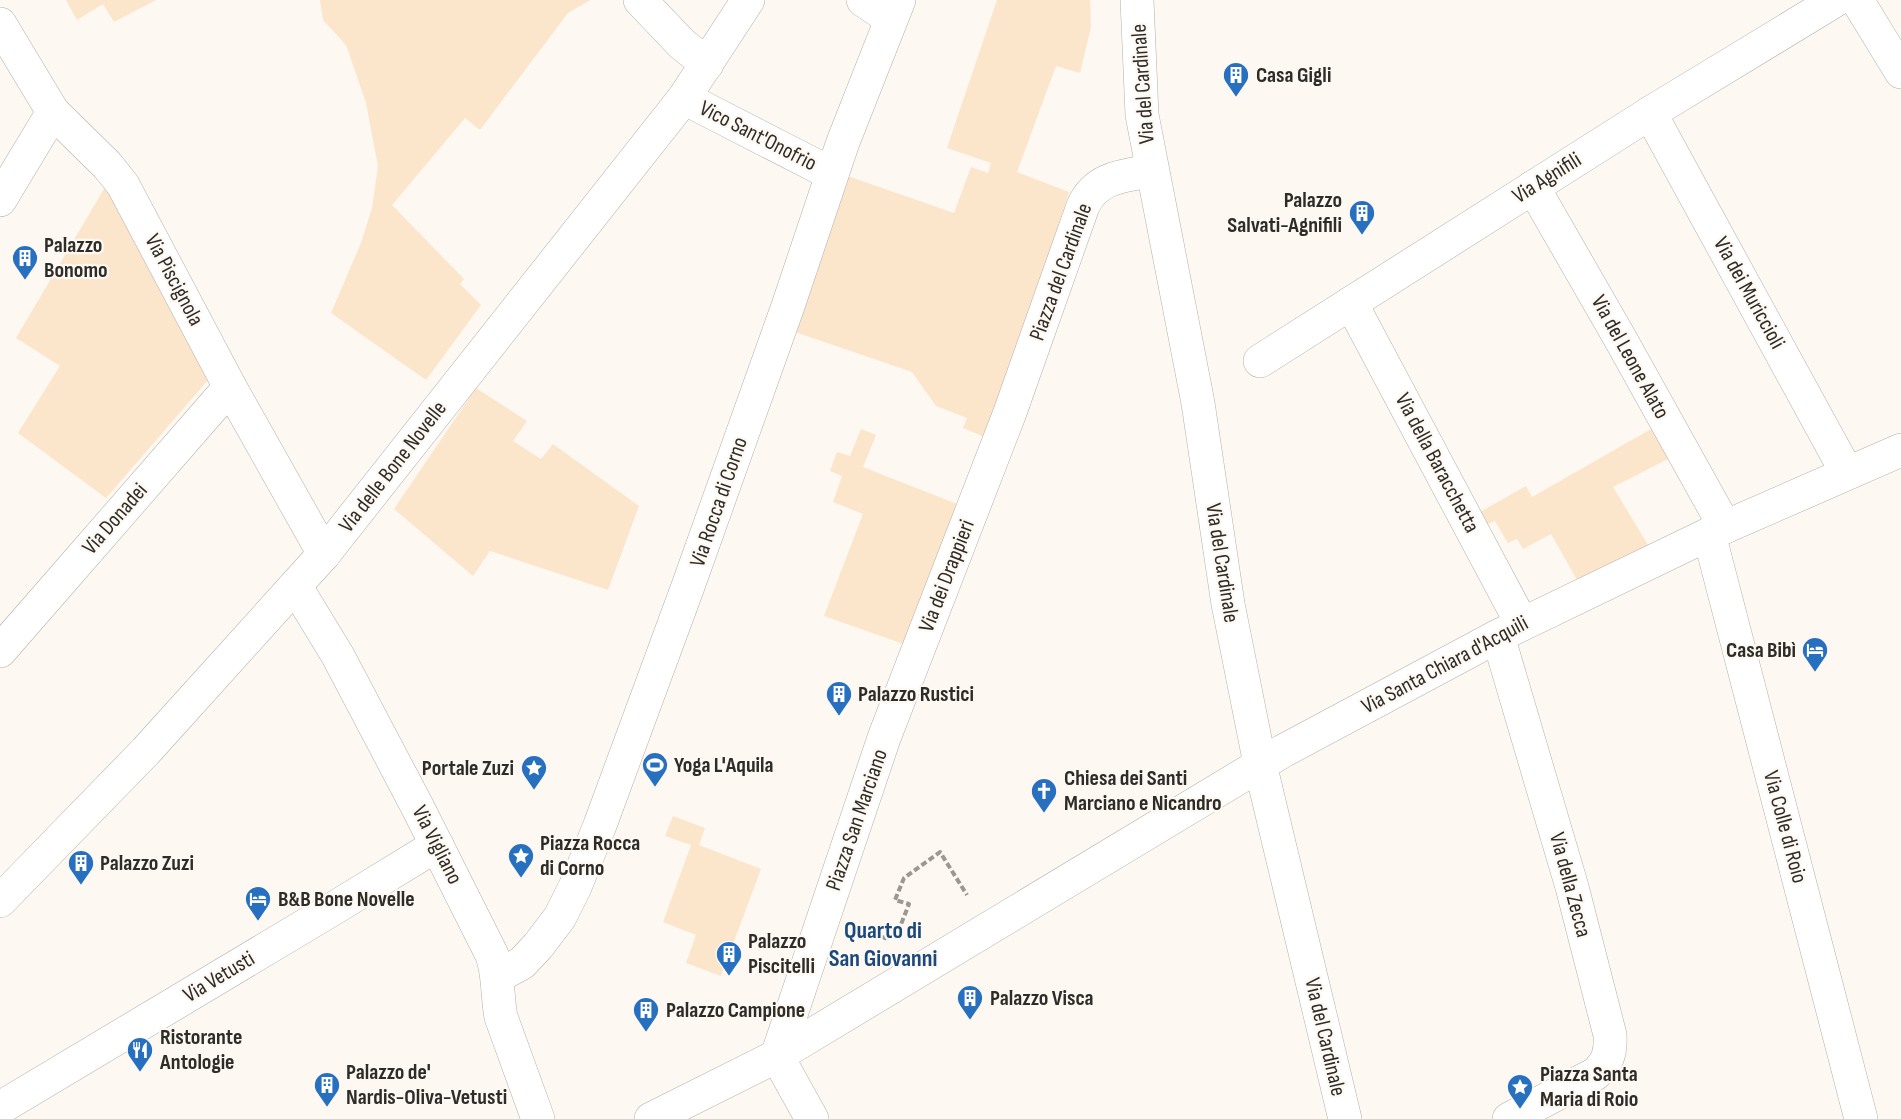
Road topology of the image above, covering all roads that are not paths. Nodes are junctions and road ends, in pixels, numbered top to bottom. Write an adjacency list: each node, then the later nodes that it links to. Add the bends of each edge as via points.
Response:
1 (640, 0): 9 (street)
2 (748, 0): 9 (street, Via delle Bone Novelle)
3 (863, 0): 7 (street)
4 (1137, 0): 14 (street, Via del Cardinale, via 1142,114)
5 (1836, 0): 13 (street, Via Agnifili)
6 (1857, 0): 10 (street)
7 (895, 9): 15 (street, Via Rocca di Corno)
8 (0, 24): 12 (street, Via Piscignola)
9 (706, 64): 11 (street, Via delle Bone Novelle)
10 (1901, 72)
11 (684, 98): 15 (street, Vico Sant'Onofrio); 25 (street, Via delle Bone Novelle)
12 (53, 112): 17 (street); 20 (street, Via Piscignola, via 123,185)
13 (1650, 112): 16 (street, Via Agnifili); 23 (street, Via dei Muriccioli)
14 (1151, 171): 21 (street, Piazza del Cardinale, via 1110,179 1087,198); 30 (street, Via del Cardinale, via 1197,395 1228,604)
15 (832, 174): 33 (street, Via Rocca di Corno, via 687,590 575,887 560,917 538,946 522,963)
16 (1533, 187): 18 (street, Via Agnifili); 24 (street, Via del Leone Alato, via 1621,340)
17 (0, 200)
18 (1351, 303): 19 (street, Via Agnifili); 27 (street, Via della Baracchetta)
19 (1260, 361)
20 (230, 387): 25 (street, Via Piscignola); 28 (street, Via Donadei)
21 (1009, 414): 29 (street, Via dei Drappieri)
22 (1901, 450): 23 (street, Via Santa Chiara d'Acquili)
23 (1848, 473): 24 (street, Via Santa Chiara d'Acquili)
24 (1717, 531): 27 (street, Via Santa Chiara d'Acquili); 41 (street, Via Colle di Roio)
25 (324, 554): 26 (street, Via delle Bone Novelle)
26 (296, 587): 31 (street, Via Vigliano, via 338,656); 32 (street, Via delle Bone Novelle, via 146,751)
27 (1510, 630): 30 (street, Via Santa Chiara d'Acquili); 40 (street, Via della Zecca, via 1610,1035 1609,1055 1601,1069)
28 (0, 651)
29 (884, 738): 34 (street, Piazza San Marciano)
30 (1260, 764): 34 (street, Via Santa Chiara d'Acquili); 39 (street, Via del Cardinale)
31 (437, 845): 33 (street, Via Vigliano, via 492,955); 35 (street, Via Vetusti)
32 (0, 901)
33 (497, 975): 36 (street, Via Vigliano, via 501,1017)
34 (777, 1056): 37 (street); 38 (street)
35 (0, 1108)
36 (538, 1119)
37 (651, 1119)
38 (812, 1119)
39 (1345, 1119)
40 (1509, 1119)
41 (1861, 1119)

